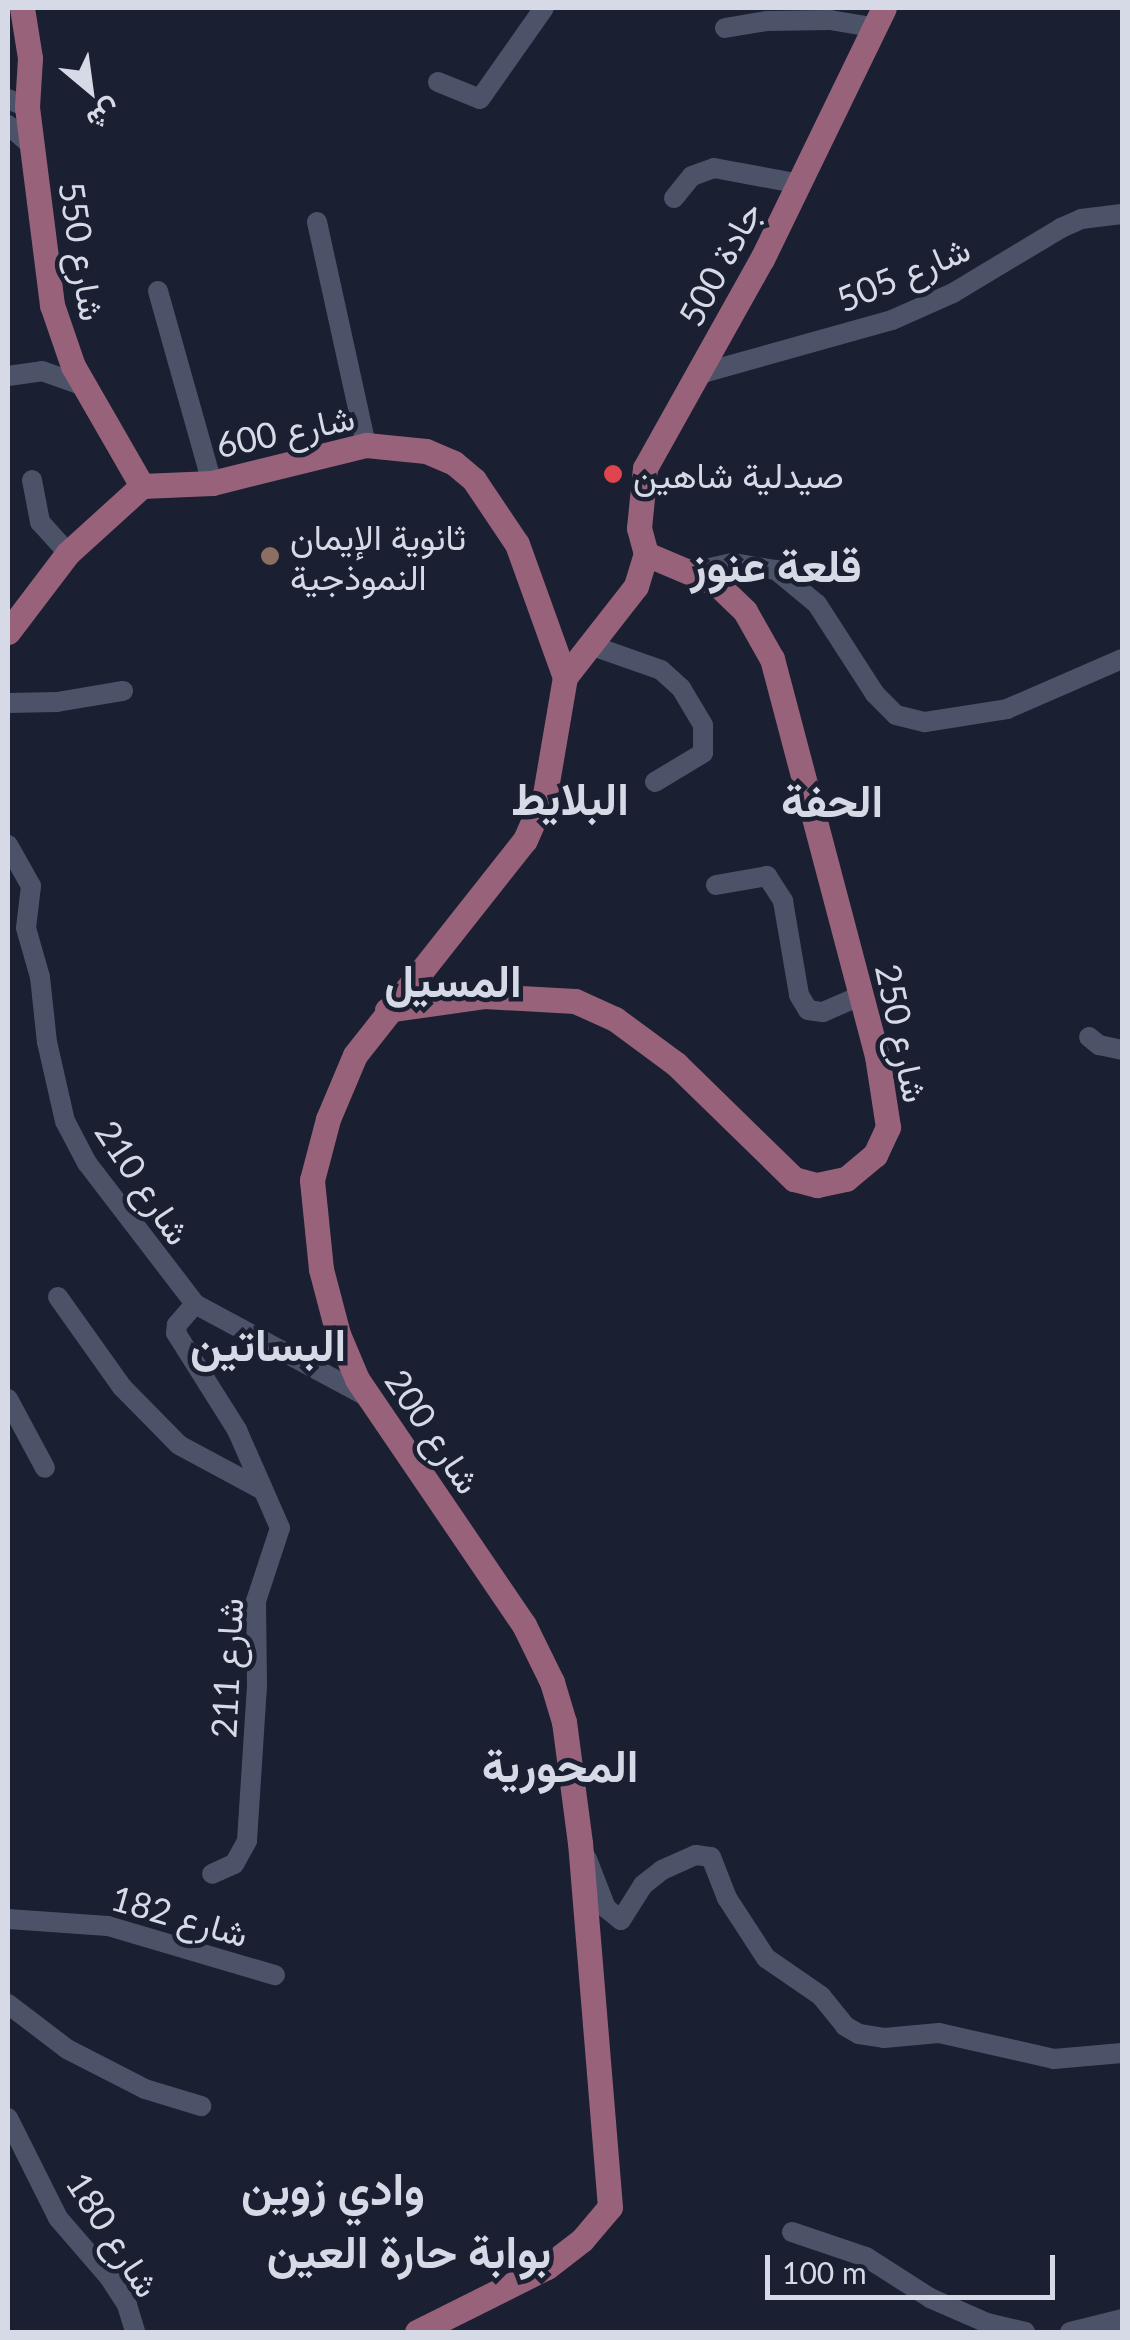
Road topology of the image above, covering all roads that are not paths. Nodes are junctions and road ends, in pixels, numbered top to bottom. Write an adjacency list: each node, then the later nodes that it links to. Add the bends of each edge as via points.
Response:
1 (544, 8): 5 (street, via 480,99)
2 (27, 14): 6 (main road, شارع 550, via 30,58)
3 (878, 17): 4 (street); 9 (main road, جادة 500)
4 (724, 28)
5 (438, 82)
6 (17, 103): 8 (main road, شارع 550)
7 (8, 125): 8 (street)
8 (32, 146): 16 (main road, شارع 550, via 52,305)
9 (800, 184): 10 (street, via 714,168 692,176); 14 (main road, جادة 500)
10 (674, 198)
11 (1122, 214): 14 (street, شارع 505, via 1061,228 954,293 892,320)
12 (317, 222): 17 (street)
13 (158, 291): 19 (street)
14 (699, 374): 22 (main road, جادة 500, via 645,468 639,528)
15 (8, 376): 16 (street, via 42,370)
16 (84, 386): 20 (main road, شارع 550)
17 (366, 445): 19 (main road, شارع 600); 27 (main road, شارع 600, via 426,451 474,480 517,544)
18 (32, 480): 21 (street, via 40,522)
19 (212, 483): 20 (main road, شارع 600)
20 (142, 486): 21 (main road)
21 (68, 553): 24 (main road)
22 (646, 554): 23 (main road, شارع 250); 25 (main road, شارع 200, via 636,586)
23 (687, 573): 26 (street, via 732,563 776,570 817,604 874,694 896,715 925,722 1007,710); 33 (main road, شارع 250, via 717,584 745,611 772,659)
24 (8, 632)
25 (590, 645): 27 (main road, شارع 200); 30 (street, via 661,670 681,688 703,726 703,754)
26 (1122, 659)
27 (565, 677): 34 (main road, شارع 200, via 545,794 525,840)
28 (122, 691): 29 (street)
29 (8, 702)
30 (656, 782)
31 (8, 845): 38 (street, شارع 210, via 32,886 26,928 70,1132 166,1272)
32 (716, 886): 33 (street, via 768,876 783,901 808,1010 823,1012)
33 (860, 996): 34 (main road, شارع 250, via 888,1128 875,1155 846,1179 817,1185 794,1179 676,1064 590,1007 557,998 497,996)
34 (387, 1010): 39 (main road, شارع 200, via 346,1072 312,1180 316,1242 333,1318)
35 (1089, 1037): 36 (street)
36 (1122, 1050)
37 (58, 1297): 42 (street, via 122,1387 179,1444)
38 (196, 1304): 39 (street, شارع 210); 42 (street, شارع 211, via 176,1333 237,1430)
39 (366, 1396): 43 (main road, شارع 200, via 544,1663 564,1722)
40 (8, 1399): 41 (street)
41 (45, 1468)
42 (263, 1490): 44 (street, شارع 211, via 279,1538 256,1601 258,1686 247,1841 234,1864)
43 (580, 1843): 48 (street, via 602,1902 621,1920 662,1870 696,1855 711,1857 766,1958 821,1996 858,2034 939,2034 1054,2059); 53 (main road, شارع 200, via 610,2206 548,2266)
44 (212, 1874)
45 (8, 1919): 46 (street, شارع 182, via 108,1926)
46 (275, 1975)
47 (8, 2004): 49 (street, via 67,2049 145,2089)
48 (1122, 2053)
49 (201, 2106)
50 (8, 2118): 54 (street, شارع 180, via 58,2218 109,2277)
51 (792, 2232): 56 (street, via 866,2257 987,2324)
52 (1122, 2320): 57 (street)
53 (455, 2324): 55 (main road)
54 (135, 2332)
55 (416, 2332)
56 (1025, 2332)
57 (1070, 2332)

